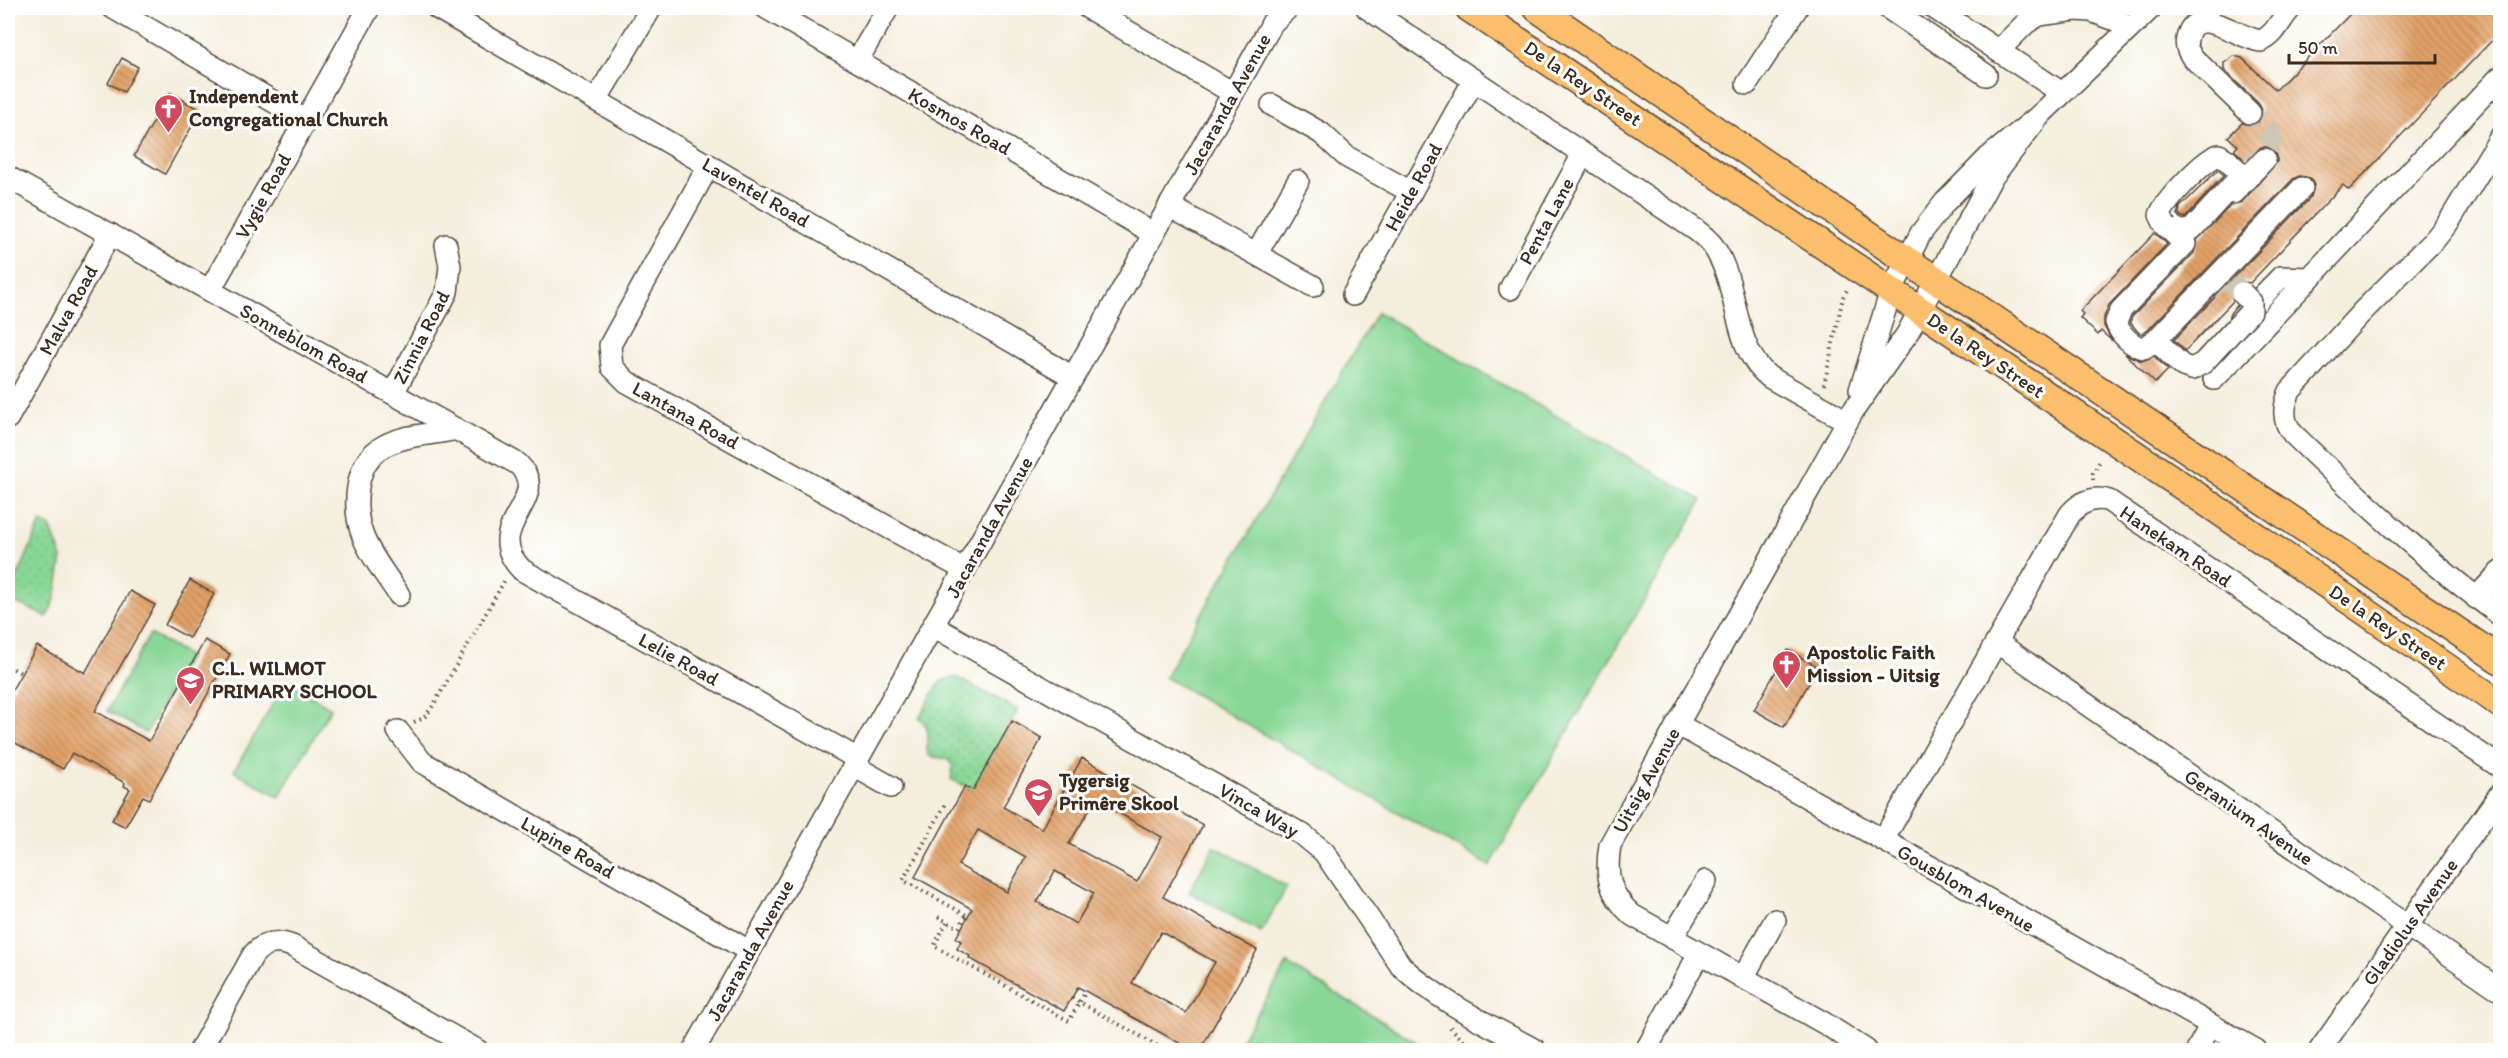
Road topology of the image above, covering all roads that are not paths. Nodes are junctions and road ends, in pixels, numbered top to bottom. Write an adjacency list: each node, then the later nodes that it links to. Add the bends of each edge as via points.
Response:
1 (113, 8): 30 (street)
2 (369, 8): 30 (street, Vygie Road)
3 (438, 8): 26 (street, Laventel Road)
4 (651, 8): 26 (street)
5 (766, 8): 19 (street, Kosmos Road)
6 (888, 8): 19 (street)
7 (1088, 8): 24 (street)
8 (1288, 8): 24 (street, Jacaranda Avenue, via 1272,23)
9 (1367, 8): 22 (street)
10 (1469, 8): 52 (main road, De la Rey Street)
11 (1537, 8): 46 (main road, De la Rey Street)
12 (1797, 8): 23 (street)
13 (1888, 8): 20 (street)
14 (1934, 8): 18 (street)
15 (2151, 8): 17 (street)
16 (2285, 10): 28 (street, via 2276,30 2261,41 2210,19 2199,22 2188,33 2186,45 2192,57)
17 (2131, 26): 18 (street, via 2091,11 2039,15); 25 (street)
18 (1998, 51): 25 (street)
19 (857, 61): 42 (street, Kosmos Road)
20 (1986, 75)
21 (2500, 77): 47 (street)
22 (1474, 80): 32 (street); 38 (street, Heide Road)
23 (1746, 84)
24 (1233, 93): 39 (street, Jacaranda Avenue)
25 (2062, 93): 29 (street)
26 (596, 100): 34 (street, Laventel Road)
27 (1272, 105): 38 (street, via 1321,133 1347,156)
28 (2250, 113)
29 (2040, 115): 46 (street, Uitsig Avenue, via 1989,157 1945,202); 48 (street, Uitsig Avenue, via 1991,179)
30 (305, 120): 51 (street, Vygie Road)
31 (2500, 138): 67 (street, via 2450,220 2290,391 2284,412 2293,434 2455,582)
32 (1583, 154): 50 (street, Penta Lane); 62 (street, via 1712,244 1724,267 1744,341 1761,370)
33 (2265, 159): 43 (street)
34 (709, 165): 58 (street, Laventel Road); 66 (street, Lantana Road, via 610,345 609,360 615,373)
35 (8, 177): 41 (street, Sonneblom Road)
36 (1298, 181): 45 (street)
37 (2302, 188): 56 (street)
38 (1411, 192): 54 (street, Heide Road)
39 (1169, 206): 42 (street, Jacaranda Avenue); 45 (street)
40 (2166, 223): 40 (street, bridge, via 2160,215 2162,209 2208,159 2219,155 2229,158 2238,171 2238,179 2192,229 2179,231); 43 (street)
41 (110, 234): 51 (street, Sonneblom Road); 60 (street, Malva Road)
42 (1154, 234): 58 (street, Jacaranda Avenue)
43 (2185, 243): 56 (street, via 2117,316 2118,328 2139,347)
44 (446, 245): 61 (street, Zinnia Road, via 450,266 447,292)
45 (1257, 254): 49 (street)
46 (1906, 259): 48 (main road, De la Rey Street); 52 (street, Uitsig Avenue)
47 (2308, 278): 57 (street, bridge, via 2281,278 2200,361 2189,364); 59 (street)
48 (1937, 279): 55 (street, Uitsig Avenue); 72 (main road, De la Rey Street)
49 (1313, 286)
50 (1510, 289)
51 (210, 290): 61 (street, Sonneblom Road)
52 (1892, 291): 55 (main road, De la Rey Street); 62 (street, Uitsig Avenue)
53 (2242, 293): 57 (street, bridge, via 2251,302 2250,311 2210,355 2192,369 2183,366)
54 (1353, 295)
55 (1921, 311): 62 (street, Uitsig Avenue); 73 (main road, De la Rey Street)
56 (2156, 340): 57 (street)
57 (2179, 359)
58 (1073, 377): 66 (street, Jacaranda Avenue)
59 (2214, 379)
60 (14, 393): 63 (street, Malva Road)
61 (393, 393): 64 (street, Sonneblom Road)
62 (1850, 416): 74 (street, Uitsig Avenue)
63 (8, 417)
64 (456, 429): 65 (street, Sonneblom Road, via 518,464 526,475 529,489 510,525); 68 (street, via 386,445 371,454 360,477 358,525 380,569)
65 (508, 550): 76 (street, Lelie Road, via 529,575)
66 (964, 570): 70 (street, Jacaranda Avenue)
67 (2492, 586): 69 (street)
68 (399, 595)
69 (2500, 615)
70 (933, 626): 76 (street, Jacaranda Avenue); 93 (street, Vinca Way, via 1303,834 1324,852 1410,975)
71 (1998, 643): 77 (street, Hanekam Road, via 2070,514 2082,503 2102,499); 80 (street, Hanekam Road); 83 (street, Geranium Avenue)
72 (2500, 660)
73 (2500, 704)
74 (1677, 724): 80 (street, Gousblom Avenue); 84 (street, Uitsig Avenue, via 1610,845 1607,867 1615,896 1624,908)
75 (398, 730): 85 (street, Lupine Road, via 422,762)
76 (856, 763): 78 (street, Lelie Road); 85 (street, Jacaranda Avenue)
77 (2500, 767)
78 (891, 787)
79 (2500, 794): 83 (street, Gladiolus Avenue)
80 (1883, 840): 89 (street, Gousblom Avenue)
81 (1706, 881): 84 (street)
82 (1775, 920): 87 (street)
83 (2407, 927): 88 (street, Geranium Avenue); 98 (street, Gladiolus Avenue)
84 (1671, 938): 86 (street, Uitsig Avenue)
85 (749, 951): 92 (street, Jacaranda Avenue)
86 (1699, 954): 87 (street, Uitsig Avenue); 94 (street)
87 (1743, 978): 95 (street, Uitsig Avenue)
88 (2500, 990)
89 (2210, 1026): 96 (street); 97 (street, Gousblom Avenue)
90 (200, 1050): 91 (street, via 253,955 263,946 277,942 292,946)
91 (477, 1050)
92 (694, 1050)
93 (1535, 1050)
94 (1646, 1050)
95 (1866, 1050)
96 (2197, 1050)
97 (2256, 1050)
98 (2320, 1050)

